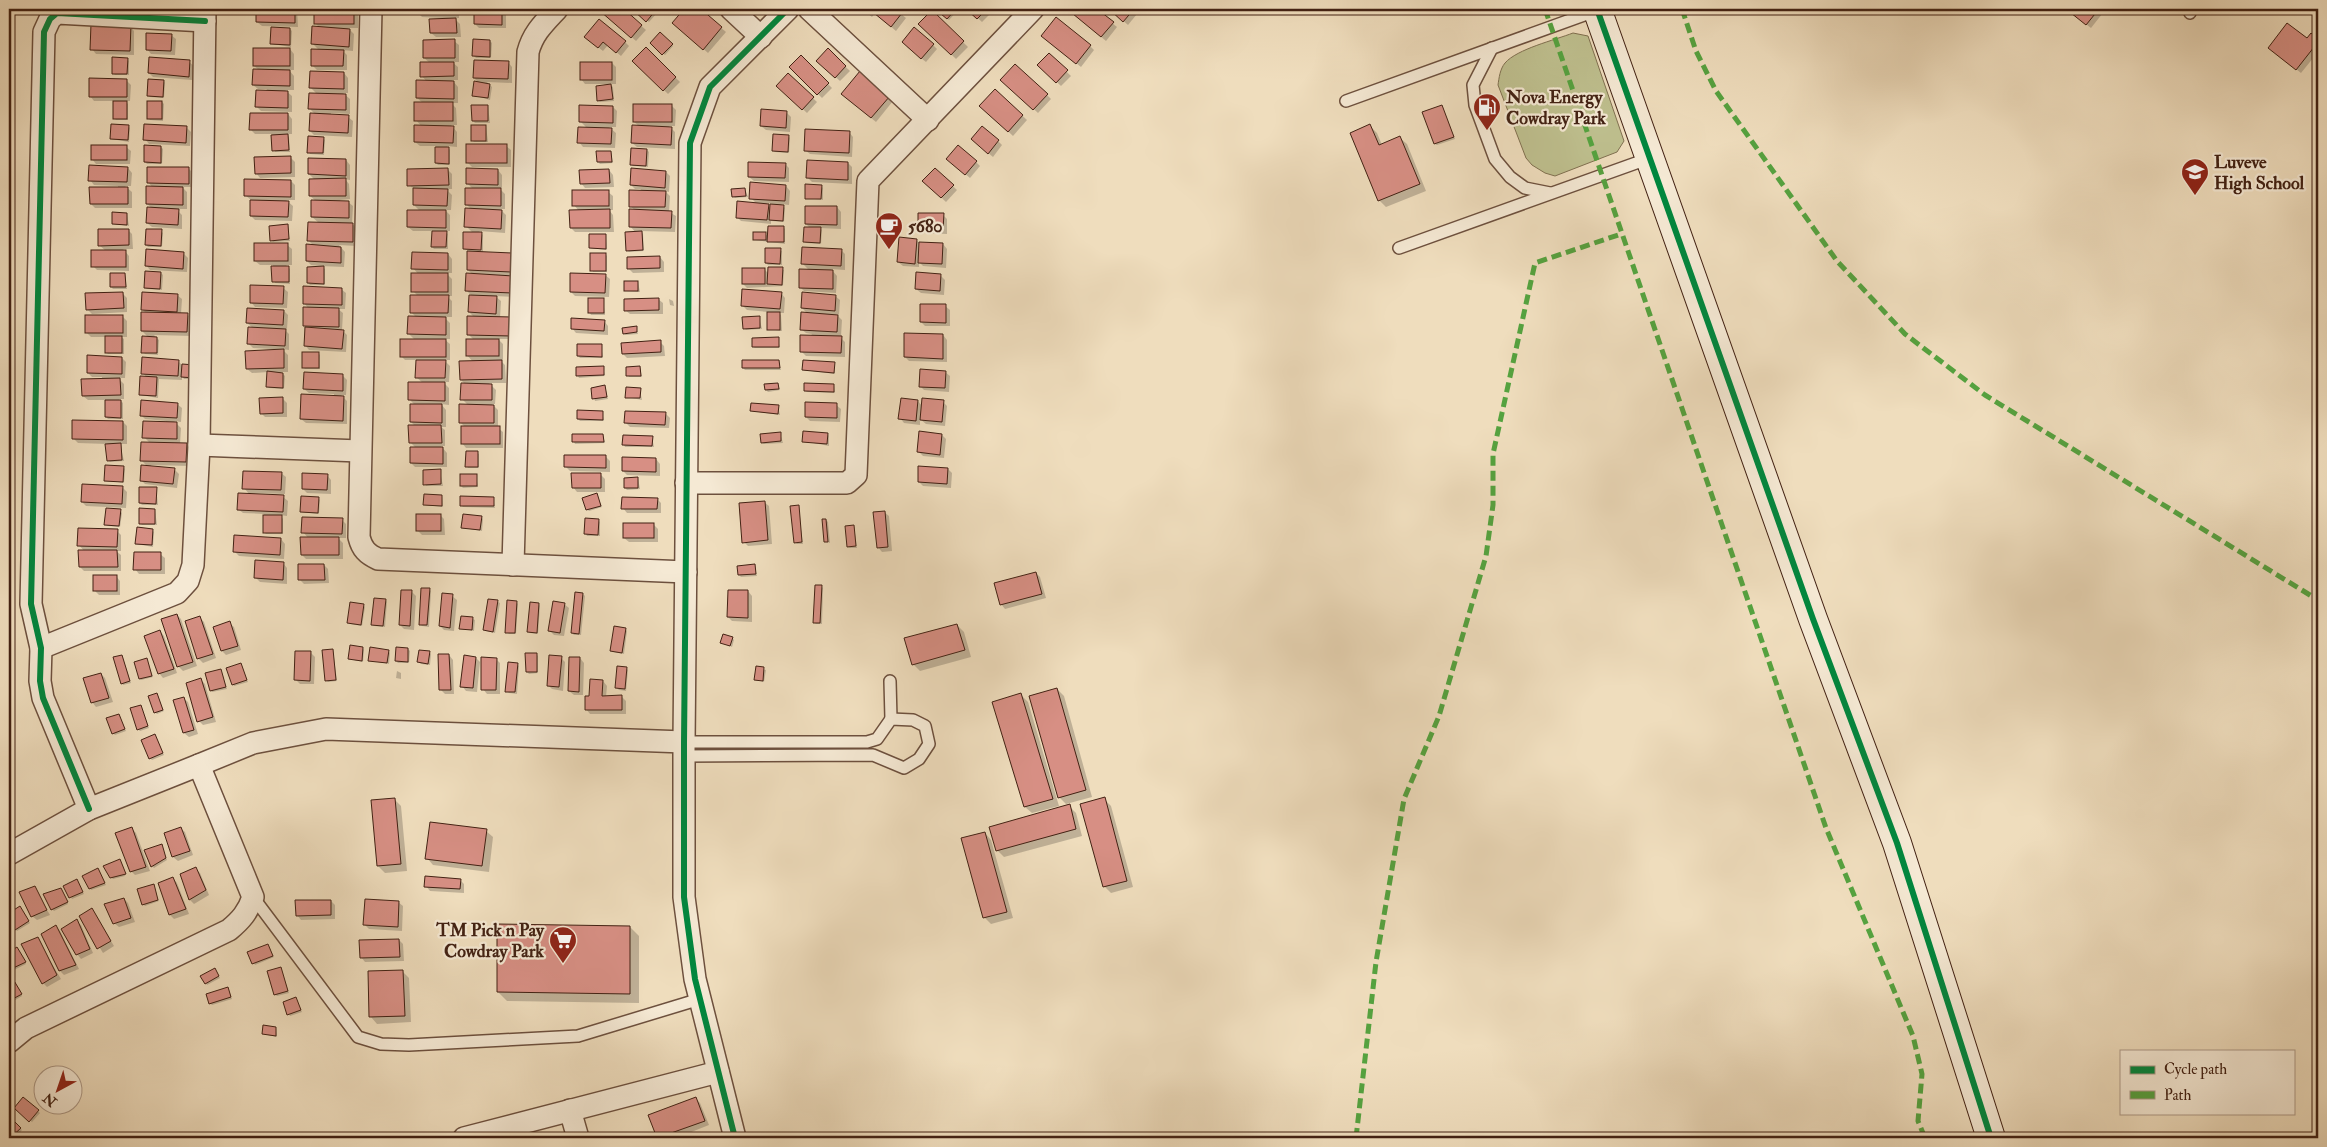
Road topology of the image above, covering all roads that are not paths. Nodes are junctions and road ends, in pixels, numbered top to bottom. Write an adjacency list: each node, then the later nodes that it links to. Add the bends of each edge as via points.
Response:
1 (371, 9): 17 (street)
2 (557, 9): 19 (street, via 536,30 528,52)
3 (731, 9): 9 (street)
4 (788, 9): 9 (street)
5 (809, 9): 12 (street)
6 (1032, 9): 12 (street)
7 (1597, 9): 10 (lane); 13 (street)
8 (205, 15): 16 (street); 21 (street, via 57,13 44,32 31,604)
9 (761, 37): 18 (street, via 710,87 690,143)
10 (1492, 48): 11 (lane); 14 (lane, via 1473,84 1475,105 1495,159 1510,177 1525,188)
11 (1346, 101)
12 (928, 120): 18 (street, via 868,181 856,475 847,483)
13 (1650, 158): 14 (lane); 36 (street, via 1813,619 1897,843)
14 (1552, 193): 15 (lane)
15 (1399, 248)
16 (199, 445): 17 (street); 21 (street, via 192,565 188,581 177,593)
17 (360, 451): 19 (street, via 359,537 368,554 378,559)
18 (686, 483): 20 (street)
19 (513, 565): 20 (street)
20 (686, 572): 24 (street)
21 (40, 648): 26 (street, via 43,698)
22 (890, 681): 23 (lane)
23 (891, 719): 24 (lane, via 877,739 867,742); 24 (lane, via 913,720 925,726 929,744 919,759 904,768 873,755)
24 (684, 749): 25 (street, via 326,729 253,743); 29 (street, via 684,897)
25 (199, 764): 26 (street); 28 (street)
26 (89, 809): 27 (street)
27 (9, 854)
28 (253, 897): 29 (lane, via 358,1037 382,1044 578,1036); 30 (street, via 245,915 229,930 26,1028)
29 (700, 1000): 31 (street)
30 (9, 1042)
31 (718, 1072): 32 (street); 35 (street)
32 (570, 1110): 33 (street); 34 (street)
33 (464, 1138)
34 (578, 1138)
35 (735, 1138)
36 (1991, 1138)

